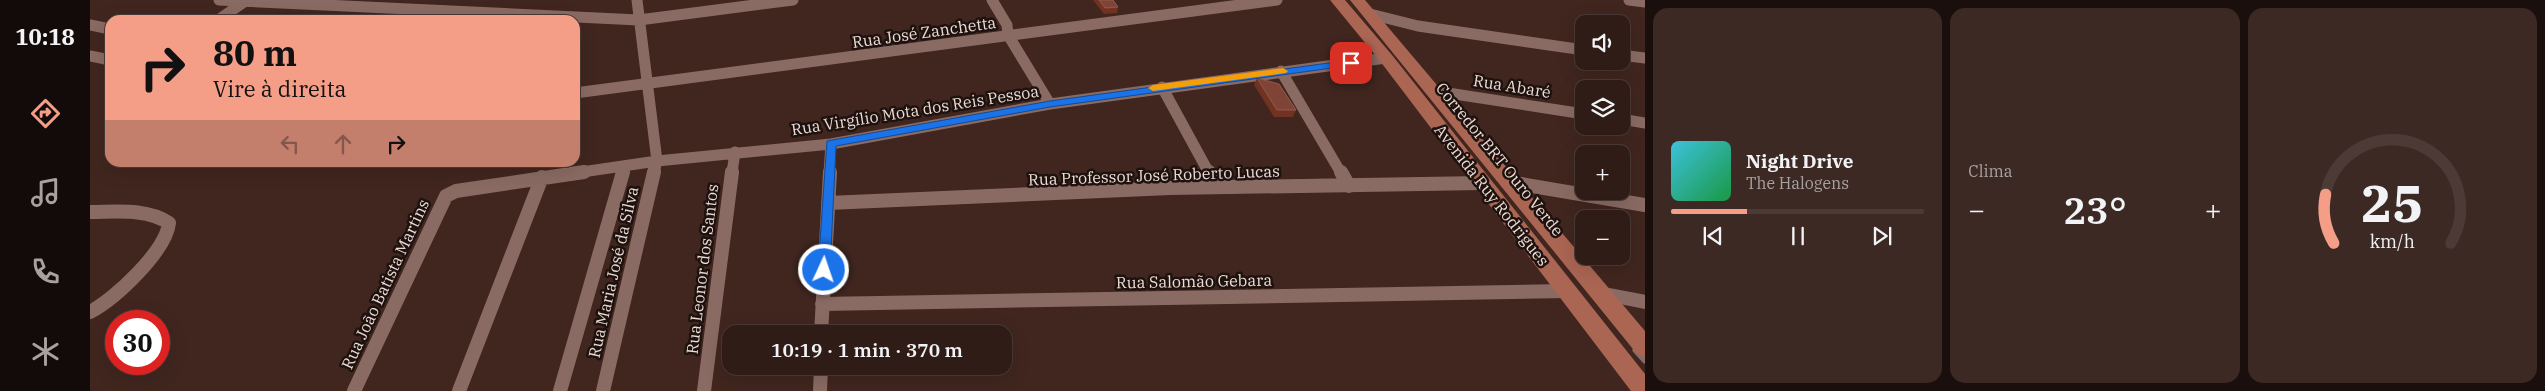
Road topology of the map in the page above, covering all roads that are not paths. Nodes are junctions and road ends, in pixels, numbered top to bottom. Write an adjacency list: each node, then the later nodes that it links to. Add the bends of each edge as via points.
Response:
1 (219, 0): 11 (street)
2 (637, 0): 17 (street)
3 (793, 0): 17 (street)
4 (992, 0): 22 (street, via 1007,25)
5 (1277, 0): 22 (street, Rua José Zanchetta)
6 (1336, 0): 26 (main road, Avenida Ruy Rodrigues)
7 (1342, 0): 26 (lane, Corredor BRT Ouro Verde)
8 (1351, 0): 26 (lane, Corredor BRT Ouro Verde)
9 (1357, 0): 13 (main road, Avenida Ruy Rodrigues)
10 (1629, 0): 12 (street)
11 (246, 1): 14 (street); 15 (street)
12 (1645, 2)
13 (1370, 14): 19 (street); 21 (main road, Avenida Ruy Rodrigues)
14 (225, 15)
15 (536, 15)
16 (580, 17): 17 (street)
17 (639, 20): 30 (street)
18 (90, 25): 20 (street)
19 (1418, 26): 21 (street); 23 (street)
20 (105, 28)
21 (1389, 35): 26 (main road, Avenida Ruy Rodrigues)
22 (1008, 36): 30 (street, Rua José Zanchetta); 34 (street)
23 (1575, 49)
24 (90, 56): 28 (street)
25 (1630, 56): 27 (street)
26 (1395, 57): 29 (street, Rua Virgílio Mota dos Reis Pessoa); 32 (main road, Avenida Ruy Rodrigues); 44 (main road, Avenida Ruy Rodrigues); 52 (lane, Corredor BRT Ouro Verde); 60 (lane, Corredor BRT Ouro Verde)
27 (1645, 58)
28 (105, 59)
29 (1281, 71): 31 (street, Rua Virgílio Mota dos Reis Pessoa); 45 (street)
30 (647, 83): 33 (street, Rua José Zanchetta); 40 (street)
31 (1162, 87): 34 (street, Rua Virgílio Mota dos Reis Pessoa); 46 (street)
32 (1435, 91): 35 (street, Rua Abaré); 43 (main road, Avenida Ruy Rodrigues)
33 (580, 92)
34 (1050, 104): 38 (street, Rua Virgílio Mota dos Reis Pessoa)
35 (1575, 113)
36 (1630, 120): 37 (street)
37 (1645, 123)
38 (830, 144): 39 (street, Rua Virgílio Mota dos Reis Pessoa); 48 (street)
39 (735, 152): 40 (street, Rua Virgílio Mota dos Reis Pessoa); 65 (street, Rua Leonor dos Santos)
40 (657, 161): 41 (street, Rua Virgílio Mota dos Reis Pessoa); 64 (street, Rua Maria José da Silva)
41 (625, 166): 42 (street, Rua Virgílio Mota dos Reis Pessoa); 63 (street)
42 (542, 177): 47 (street, Rua Virgílio Mota dos Reis Pessoa); 62 (street)
43 (1509, 182): 49 (street); 52 (main road, Avenida Ruy Rodrigues)
44 (1482, 183): 45 (street, Rua Professor José Roberto Lucas); 51 (main road, Avenida Ruy Rodrigues)
45 (1349, 186): 46 (street, Rua Professor José Roberto Lucas)
46 (1218, 187): 48 (street, Rua Professor José Roberto Lucas)
47 (450, 193): 61 (street, Rua João Batista Martins)
48 (828, 203): 54 (street)
49 (1645, 205)
50 (90, 212): 55 (street, via 150,214 169,223 168,233 122,290)
51 (1567, 291): 54 (street, Rua Salomão Gebara); 67 (main road, Avenida Ruy Rodrigues)
52 (1598, 296): 53 (street); 57 (main road, Avenida Ruy Rodrigues)
53 (1645, 302)
54 (822, 304): 56 (street)
55 (90, 312)
56 (821, 325)
57 (1639, 346): 58 (lane)
58 (1645, 360)
59 (821, 375): 66 (street)
60 (1645, 378)
61 (354, 391)
62 (460, 391)
63 (560, 391)
64 (603, 391)
65 (704, 391)
66 (820, 391)
67 (1645, 391)

